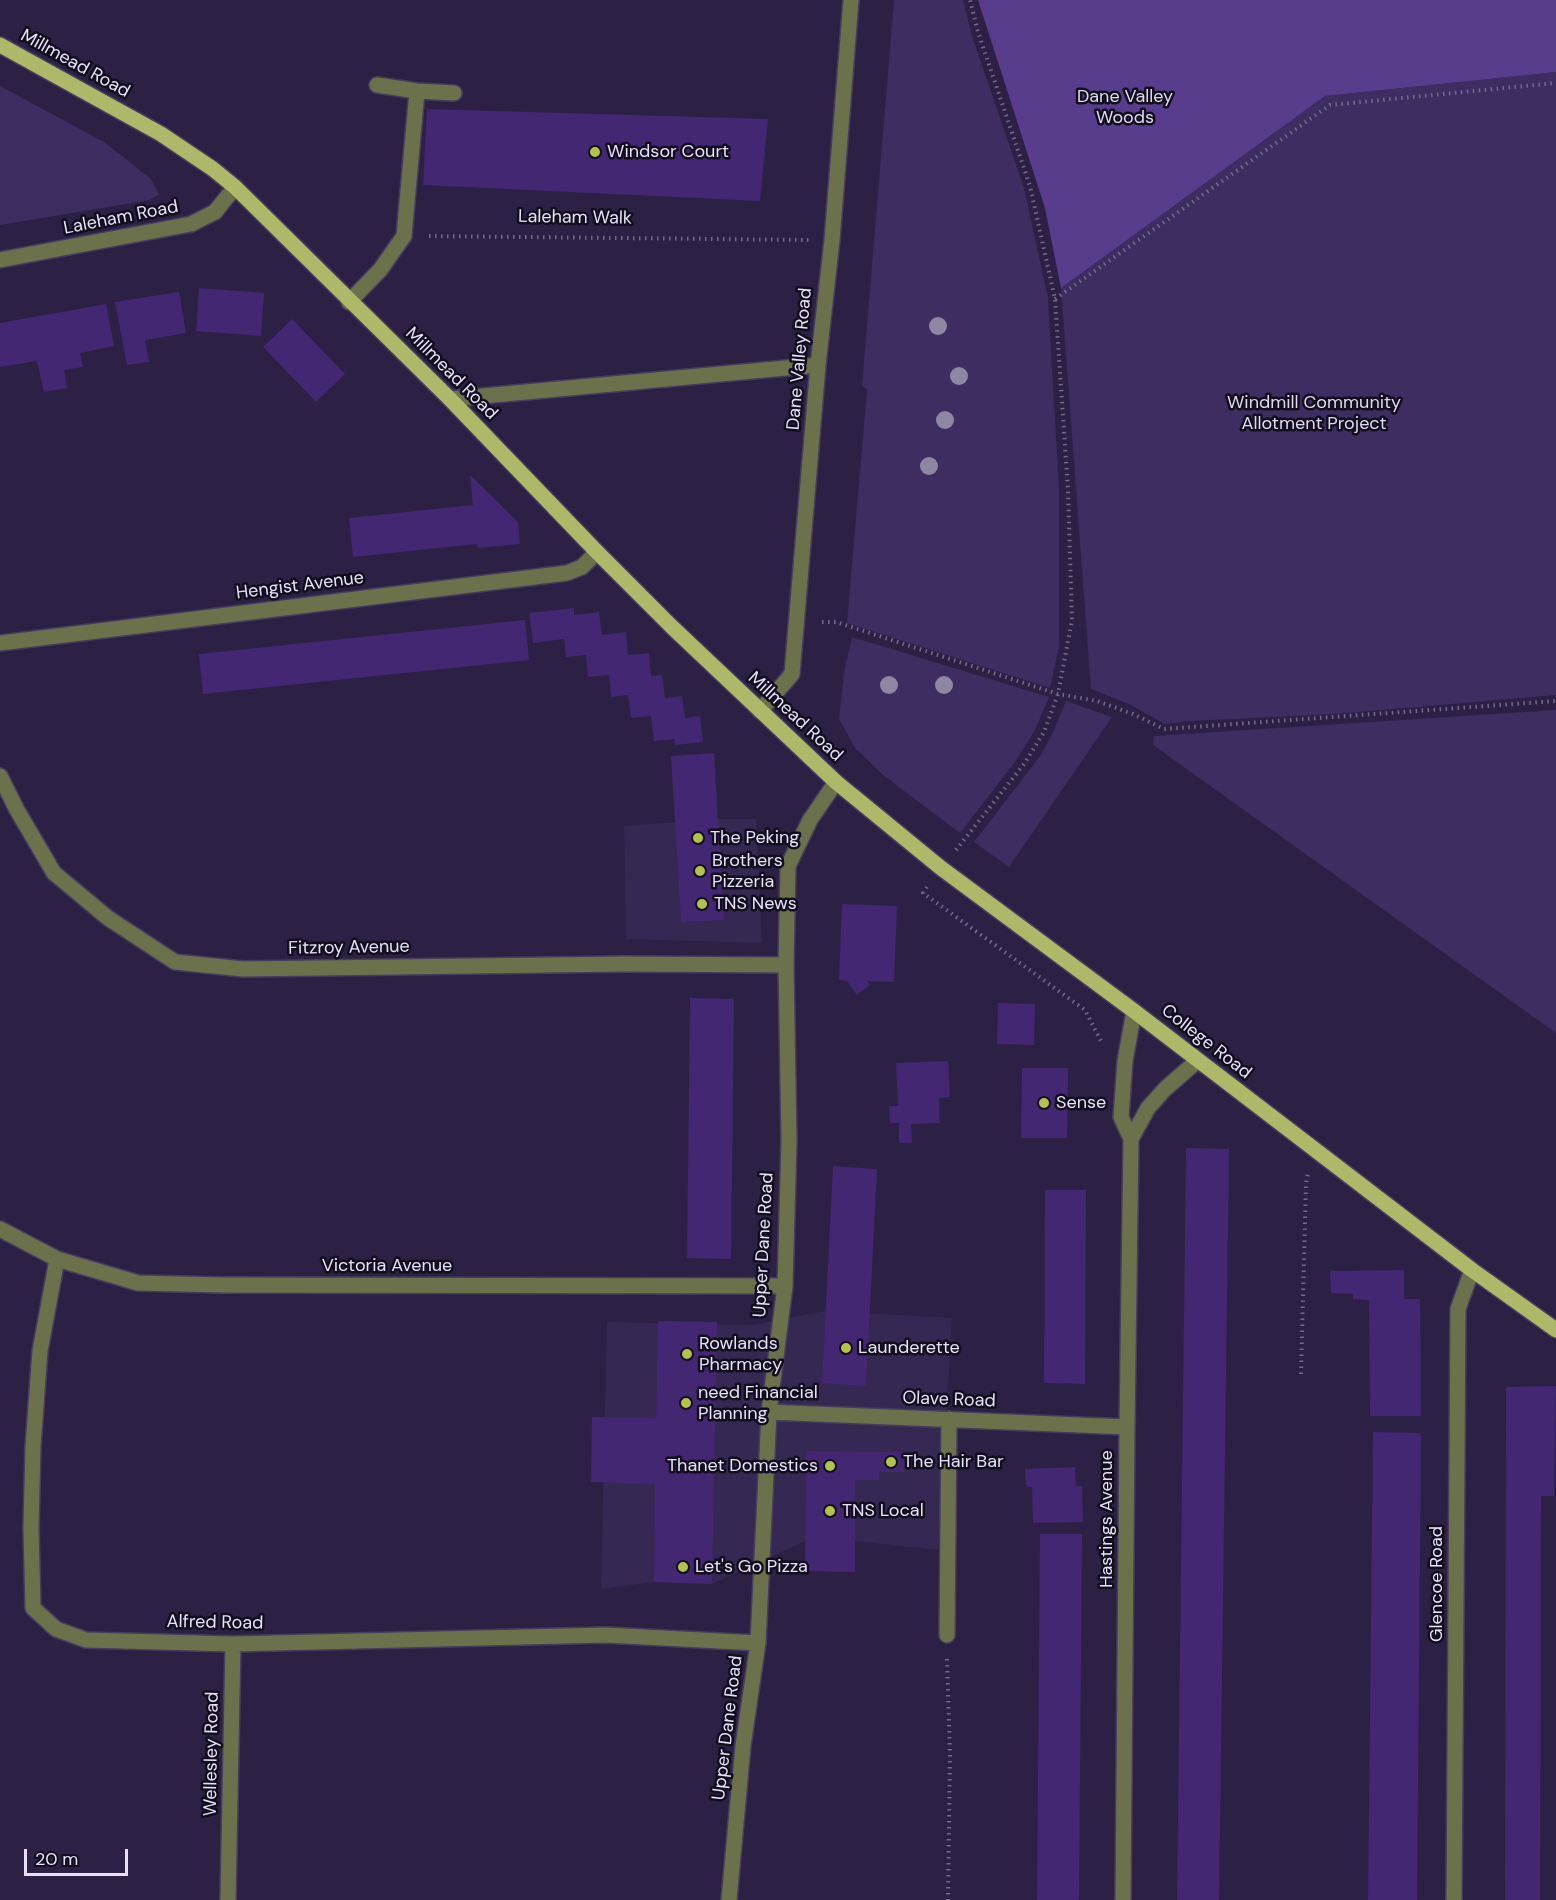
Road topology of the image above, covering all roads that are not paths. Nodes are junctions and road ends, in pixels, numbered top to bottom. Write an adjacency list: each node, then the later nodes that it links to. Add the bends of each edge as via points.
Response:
1 (851, 0): 9 (street, Dane Valley Road)
2 (0, 45): 6 (main road, Millmead Road, via 161,134)
3 (377, 85): 4 (street)
4 (417, 91): 5 (street); 8 (street, via 404,236)
5 (454, 93)
6 (235, 187): 7 (street, Laleham Road, via 215,212 191,224); 8 (main road, Millmead Road)
7 (0, 260)
8 (350, 302): 10 (main road, Millmead Road)
9 (818, 365): 10 (street); 13 (street, Dane Valley Road, via 792,674)
10 (450, 399): 11 (main road, Millmead Road)
11 (597, 552): 12 (street, Hengist Avenue, via 582,567 567,573); 13 (main road, Millmead Road)
12 (0, 643)
13 (760, 711): 15 (main road, Millmead Road)
14 (0, 776): 16 (street, Fitzroy Avenue, via 54,873 108,918 175,962 243,969)
15 (836, 782): 16 (street, Upper Dane Road, via 810,820 788,866); 17 (main road, College Road, via 941,867)
16 (786, 965): 23 (street, Upper Dane Road, via 789,1141)
17 (1134, 1011): 18 (main road, College Road); 19 (street, Hastings Avenue, via 1121,1117)
18 (1197, 1061): 19 (street, Hastings Avenue, via 1148,1108); 22 (main road, College Road)
19 (1131, 1139): 27 (street, Hastings Avenue)
20 (0, 1229): 21 (street, Victoria Avenue)
21 (57, 1259): 23 (street, Victoria Avenue, via 138,1283); 30 (street, Alfred Road, via 40,1351 33,1446 33,1608 56,1629 86,1640)
22 (1472, 1270): 24 (main road, College Road); 34 (street, Glencoe Road, via 1458,1309)
23 (785, 1286): 25 (street, Upper Dane Road)
24 (1556, 1330)
25 (769, 1412): 26 (street, Olave Road); 29 (street, Upper Dane Road)
26 (949, 1419): 27 (street, Olave Road); 28 (street)
27 (1127, 1427): 33 (street, Hastings Avenue)
28 (947, 1635)
29 (758, 1643): 30 (street, Alfred Road, via 606,1635); 32 (street, Upper Dane Road, via 743,1746)
30 (233, 1644): 31 (street, Wellesley Road)
31 (228, 1900)
32 (729, 1900)
33 (1123, 1900)
34 (1454, 1900)

